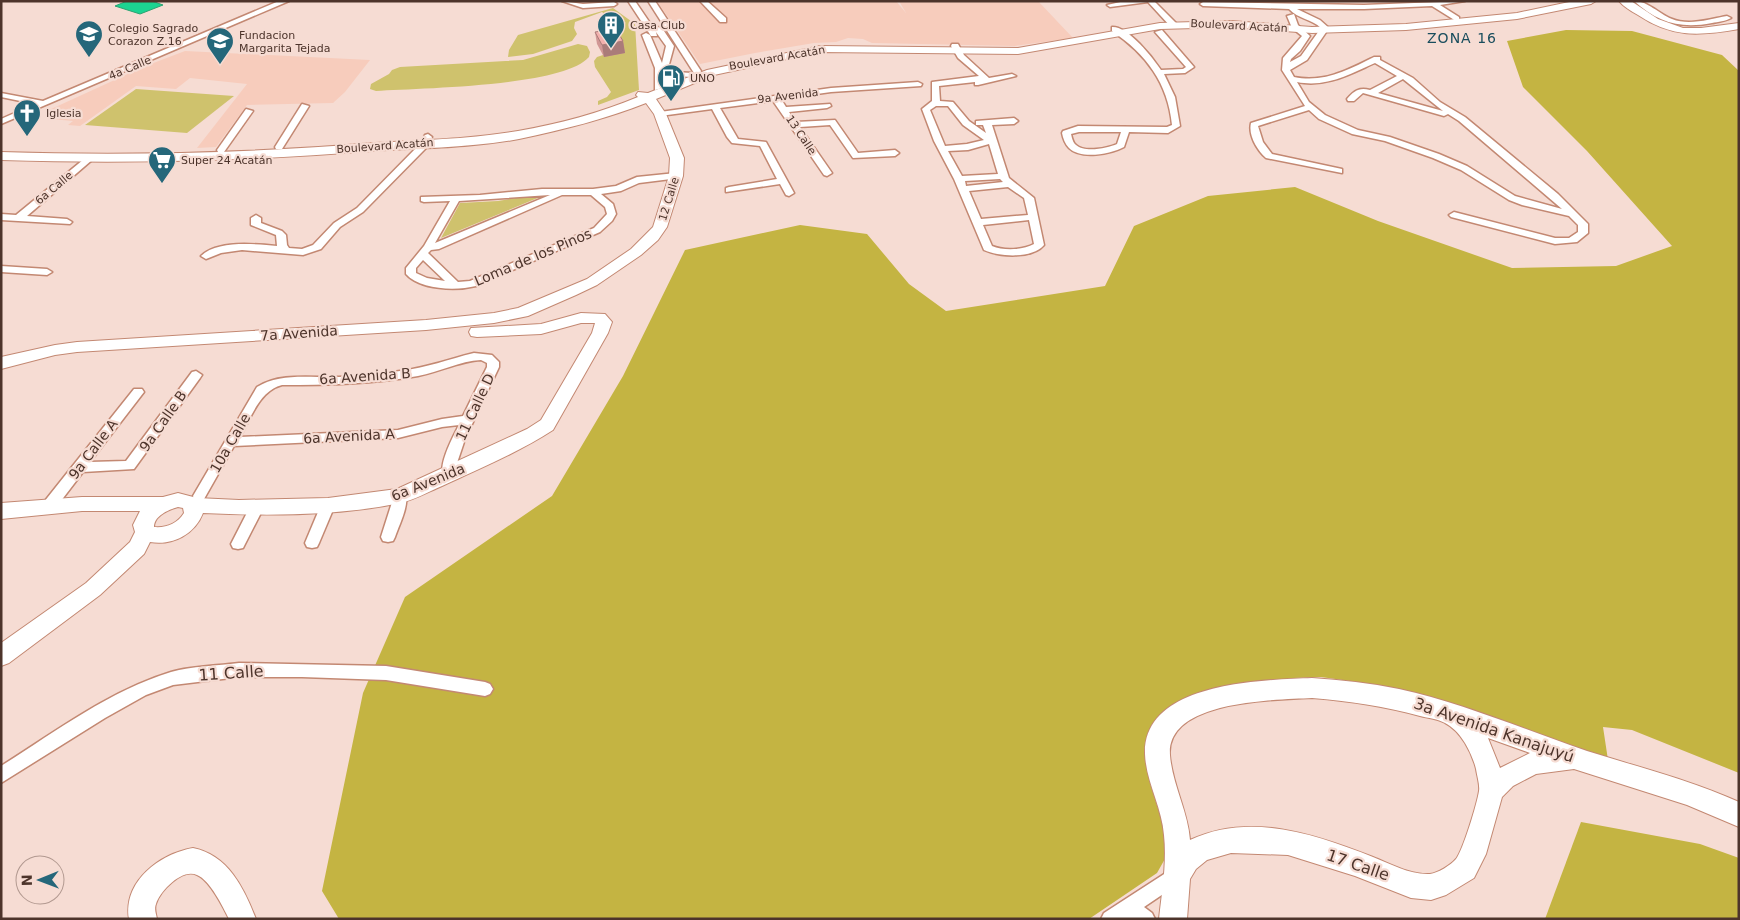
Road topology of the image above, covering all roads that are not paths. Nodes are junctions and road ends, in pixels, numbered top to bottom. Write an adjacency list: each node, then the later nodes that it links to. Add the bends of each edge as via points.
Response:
1 (286, 1): 48 (street, 4a Calle)
2 (565, 1): 18 (street)
3 (603, 1): 18 (street)
4 (651, 1): 34 (street)
5 (703, 1): 22 (street)
6 (1145, 1): 17 (street)
7 (1150, 1): 24 (street)
8 (1462, 1): 13 (street)
9 (1570, 1): 21 (street, Boulevard Acatán)
10 (1591, 1): 25 (main road, Boulevard Acatán, via 1468,22 1406,27)
11 (1624, 1): 26 (street, via 1659,24 1679,30)
12 (1637, 1): 20 (street, via 1665,20 1680,25)
13 (1432, 3): 19 (street, via 1351,9); 21 (street)
14 (621, 4): 18 (street); 27 (street, via 639,15)
15 (1203, 4): 16 (street)
16 (1273, 4): 19 (street); 23 (street)
17 (1110, 5)
18 (590, 6)
19 (1291, 6): 25 (street, via 1297,13)
20 (1727, 18)
21 (1456, 19): 25 (street, Boulevard Acatán)
22 (723, 20)
23 (1295, 22): 24 (street, Boulevard Acatán); 25 (street, Boulevard Acatán); 25 (street); 32 (street, via 1306,36 1287,58)
24 (1172, 23): 28 (street, Boulevard Acatán)
25 (1319, 23): 32 (street, via 1304,58)
26 (1739, 26)
27 (648, 31): 31 (street, via 661,45); 31 (street, via 643,45)
28 (1118, 31): 30 (street, Boulevard Acatán, via 1018,52); 33 (street, via 1137,45)
29 (1159, 32): 33 (street, via 1190,66 1189,69)
30 (957, 50): 34 (street, Boulevard Acatán, via 821,45 734,61); 37 (street, via 995,74); 38 (street, via 985,76); 44 (street, Boulevard Acatán, via 820,49 718,70)
31 (661, 59): 34 (street, via 666,71); 41 (street)
32 (1287, 67): 39 (street, via 1287,76)
33 (1160, 72): 62 (street, via 1175,108 1176,126 1168,130)
34 (693, 73): 41 (street, Boulevard Acatán)
35 (1012, 76): 37 (street)
36 (1403, 76): 39 (street, via 1377,60 1330,80); 42 (street); 53 (street)
37 (996, 79): 38 (street)
38 (981, 80): 47 (street, via 944,85); 47 (street, via 933,85)
39 (1292, 80): 52 (street)
40 (918, 84): 45 (street, 9a Avenida, via 831,90)
41 (658, 88): 44 (street, Boulevard Acatán)
42 (1371, 93): 46 (street, via 1360,91); 53 (street)
43 (1, 95): 48 (street)
44 (644, 96): 56 (street, 12 Calle, via 653,102); 63 (street, Boulevard Acatán, via 596,116 533,132)
45 (775, 98): 50 (street, 9a Avenida); 54 (street, 13 Calle)
46 (1352, 99)
47 (941, 102): 60 (street, via 952,105); 65 (street, via 928,106 926,111)
48 (46, 104): 58 (street, 4a Calle)
49 (305, 106): 66 (street)
50 (715, 106): 56 (street, 9a Avenida); 77 (street, via 735,141 763,144)
51 (827, 106): 54 (street)
52 (1310, 107): 72 (street, via 1254,125 1257,139 1269,156); 88 (street, via 1339,127 1414,148 1464,168 1512,198)
53 (1440, 109): 88 (street, via 1462,120)
54 (784, 110): 61 (street, 13 Calle)
55 (249, 112): 68 (street)
56 (660, 114): 74 (street, 12 Calle, via 677,158)
57 (1014, 121): 59 (street)
58 (1, 122)
59 (987, 122): 60 (street); 64 (street)
60 (966, 123): 64 (street)
61 (794, 125): 69 (street, via 832,122 856,156); 73 (street, 13 Calle)
62 (1126, 129): 62 (street, via 1078,128 1066,134 1076,149 1109,150 1121,145)
63 (426, 140): 66 (main road, Boulevard Acatán); 71 (street, Boulevard Acatán, via 247,155); 96 (street, via 367,204 337,225 317,247 303,252)
64 (988, 140): 65 (street, via 968,147); 75 (street)
65 (940, 145): 76 (street)
66 (279, 147): 68 (main road, Boulevard Acatán)
67 (1, 148): 68 (main road, Boulevard Acatán, via 96,152)
68 (221, 150)
69 (895, 152)
70 (1, 156): 71 (street, Boulevard Acatán)
71 (89, 158): 92 (street, 6a Calle)
72 (1339, 171)
73 (827, 173)
74 (676, 176): 81 (street, via 652,177 644,184); 101 (street, 12 Calle, via 656,234)
75 (1003, 176): 76 (street); 78 (street)
76 (959, 179): 79 (street)
77 (783, 181): 80 (street); 84 (street)
78 (1011, 184): 79 (street); 90 (street, via 1028,196)
79 (963, 189): 95 (street)
80 (729, 190)
81 (621, 191): 83 (street); 87 (street)
82 (560, 192): 83 (street); 85 (street); 97 (street, via 553,198)
83 (594, 192): 87 (street)
84 (789, 193)
85 (456, 198): 86 (street); 97 (street, Loma de los Pinos)
86 (424, 199)
87 (610, 204): 102 (street, Loma de los Pinos, via 610,217 597,230 472,284)
88 (1574, 214): 89 (street, via 1582,224 1583,233 1577,240 1567,242)
89 (1454, 215)
90 (1034, 216): 95 (street); 95 (street, via 1039,245 1034,250 998,252 988,248)
91 (1, 217): 92 (street)
92 (19, 218): 94 (street)
93 (256, 218): 96 (street, via 256,225 279,233 282,246)
94 (67, 222)
95 (978, 222)
96 (287, 251): 98 (street, via 237,246)
97 (425, 251): 102 (street); 102 (street, Loma de los Pinos, via 411,268 414,277)
98 (206, 256)
99 (1, 269): 100 (street)
100 (47, 272)
101 (592, 282): 103 (street, 7a Avenida, via 511,316)
102 (455, 285)
103 (426, 325): 104 (street, 7a Avenida, via 77,347); 112 (street, 6a Avenida, via 425,331 434,334 541,329 586,317 597,317 604,324 547,425)
104 (1, 363)
105 (493, 367): 107 (street, 6a Avenida B, via 492,359 477,357 403,376 282,381); 109 (street, 11 Calle D)
106 (196, 375): 111 (street, 9a Calle B, via 130,466)
107 (261, 390): 110 (street, 10a Calle)
108 (138, 392): 111 (street, 9a Calle A)
109 (467, 420): 110 (street, 6a Avenida A, via 398,434); 112 (street, 11 Calle D)
110 (230, 442): 118 (street, 10a Calle)
111 (80, 467): 117 (street, 9a Calle A)
112 (448, 475): 113 (street, 6a Avenida)
113 (400, 496): 116 (street, 6a Avenida); 122 (street)
114 (82, 504): 115 (street); 117 (street); 121 (street, via 131,515)
115 (163, 504): 118 (street, via 184,500); 121 (street, via 149,513)
116 (328, 505): 119 (street, 6a Avenida); 123 (street)
117 (49, 506): 120 (street)
118 (194, 507): 119 (street, 6a Avenida, via 205,514); 121 (street, via 178,530)
119 (248, 507): 124 (street)
120 (1, 511)
121 (150, 531): 125 (street, via 129,567 93,588)
122 (388, 537)
123 (312, 543)
124 (238, 544)
125 (1, 656)
126 (485, 689): 129 (street, 11 Calle, via 386,673 302,670 239,670 173,678 141,690 99,713)
127 (1451, 713): 128 (street, 3a Avenida Kanajuyú); 130 (street, 17 Calle, via 1480,744); 132 (street, 3a Avenida Kanajuyú, via 1402,699 1311,687 1275,688 1194,705 1173,717 1162,730 1158,742 1161,775)
128 (1577, 759): 130 (street, via 1529,765 1508,776); 131 (street, 3a Avenida Kanajuyú, via 1689,794)
129 (1, 775)
130 (1492, 790): 133 (main road, 17 Calle, via 1474,854 1459,874 1432,887 1411,885 1288,842 1238,840)
131 (1739, 815)
132 (1176, 826): 133 (street, via 1190,838); 134 (street, 3a Avenida Kanajuyú, via 1178,852)
133 (1213, 845): 134 (street, 17 Calle, via 1196,850)
134 (1175, 876): 135 (street); 139 (street, 3a Avenida Kanajuyú)
135 (1116, 915): 138 (street, via 1136,913)
136 (143, 919): 137 (street, via 141,903 155,880 170,868 195,861 204,864 222,882)
137 (243, 919)
138 (1146, 919)
139 (1173, 919)

